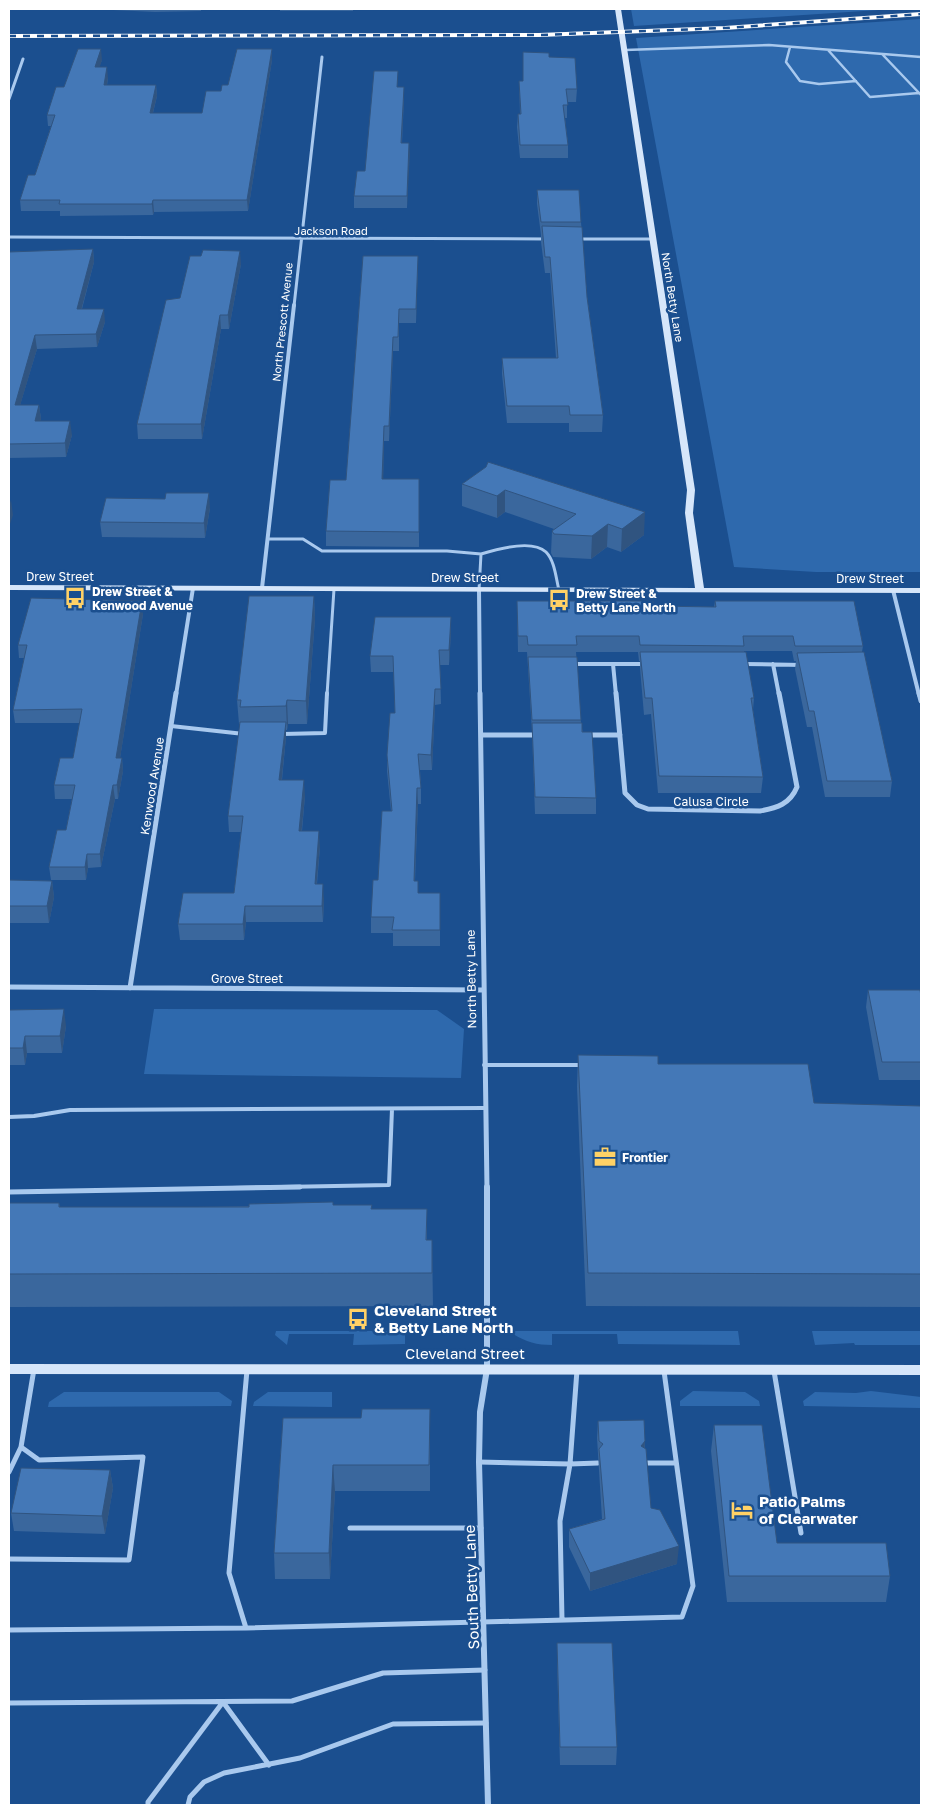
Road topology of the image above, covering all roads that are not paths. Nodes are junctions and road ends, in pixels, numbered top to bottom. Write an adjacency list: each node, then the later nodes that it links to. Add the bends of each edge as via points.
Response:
1 (618, 9): 3 (street, North Betty Lane)
2 (790, 47): 3 (lane, via 740,45); 4 (lane); 9 (lane, via 786,62 800,81 819,84)
3 (625, 50): 16 (street, North Betty Lane)
4 (828, 50): 5 (lane); 9 (lane)
5 (882, 54): 7 (lane); 10 (lane)
6 (322, 57): 13 (street, North Prescott Avenue)
7 (921, 57)
8 (23, 59): 11 (street)
9 (856, 81): 10 (lane, via 870,96)
10 (920, 94)
11 (9, 99)
12 (9, 237): 13 (street, Jackson Road)
13 (300, 238): 14 (street, Jackson Road); 17 (street, North Prescott Avenue)
14 (554, 239)
15 (573, 239): 16 (street)
16 (653, 239): 25 (street, North Betty Lane, via 691,490 689,513)
17 (268, 539): 18 (lane, via 303,539 322,551); 21 (street, North Prescott Avenue)
18 (481, 554): 23 (lane); 24 (lane, via 504,546 534,547 546,552)
19 (9, 588): 20 (street, Drew Street)
20 (193, 588): 21 (street, Drew Street); 35 (street, Kenwood Avenue)
21 (262, 588): 22 (street, Drew Street)
22 (334, 589): 23 (street, Drew Street); 37 (lane, via 325,733)
23 (479, 590): 24 (street, Drew Street); 38 (street, North Betty Lane)
24 (559, 590): 25 (street, Drew Street)
25 (700, 590): 26 (street, Drew Street)
26 (893, 590): 27 (street, Drew Street); 34 (street)
27 (921, 590)
28 (564, 664): 29 (street)
29 (613, 664): 30 (street); 41 (street, Calusa Circle)
30 (653, 664)
31 (733, 664): 32 (street)
32 (773, 664): 33 (street); 41 (street, Calusa Circle, via 796,787 794,797 780,806 760,811 648,809 625,793)
33 (812, 664)
34 (921, 701)
35 (171, 726): 36 (lane); 43 (street, Kenwood Avenue)
36 (245, 734)
37 (275, 735)
38 (481, 735): 39 (street); 44 (street, North Betty Lane)
39 (546, 735)
40 (582, 735): 41 (street)
41 (620, 735)
42 (9, 987): 43 (street, Grove Street)
43 (130, 988): 44 (street, Grove Street)
44 (484, 990): 45 (street, North Betty Lane)
45 (484, 1065): 46 (lane); 47 (street, North Betty Lane)
46 (584, 1065)
47 (485, 1108): 48 (lane); 52 (street, North Betty Lane)
48 (392, 1109): 49 (lane, via 70,1110); 50 (lane, via 389,1185)
49 (9, 1117)
50 (9, 1192)
51 (9, 1369): 53 (street, Cleveland Street)
52 (487, 1369): 54 (street, Cleveland Street); 55 (street, Cleveland Street); 60 (street, South Betty Lane, via 480,1406)
53 (34, 1370): 54 (street, Cleveland Street); 59 (lane)
54 (247, 1370): 72 (lane, via 229,1573)
55 (577, 1370): 57 (street, Cleveland Street); 64 (lane)
56 (921, 1370): 58 (street, Cleveland Street)
57 (664, 1371): 58 (street, Cleveland Street); 63 (lane)
58 (774, 1371): 68 (lane)
59 (21, 1447): 65 (lane); 69 (lane, via 38,1460 143,1457 130,1560)
60 (479, 1462): 64 (lane); 67 (street, South Betty Lane)
61 (598, 1463): 64 (lane)
62 (644, 1463): 63 (lane)
63 (676, 1463): 70 (lane, via 693,1586 682,1617)
64 (570, 1464): 70 (lane, via 560,1521)
65 (9, 1472)
66 (350, 1528): 67 (lane)
67 (481, 1528): 71 (street, South Betty Lane)
68 (801, 1533)
69 (9, 1559)
70 (562, 1620): 71 (lane)
71 (485, 1621): 72 (lane); 74 (street, South Betty Lane)
72 (246, 1628): 73 (lane)
73 (9, 1630)
74 (486, 1670): 75 (lane, via 383,1673 292,1701); 77 (street, South Betty Lane)
75 (223, 1702): 76 (lane); 78 (lane); 79 (lane)
76 (9, 1703)
77 (486, 1723): 78 (lane, via 393,1724 300,1758); 81 (street, South Betty Lane)
78 (269, 1765): 80 (lane, via 224,1773 204,1782)
79 (148, 1805)
80 (188, 1805)
81 (488, 1805)

